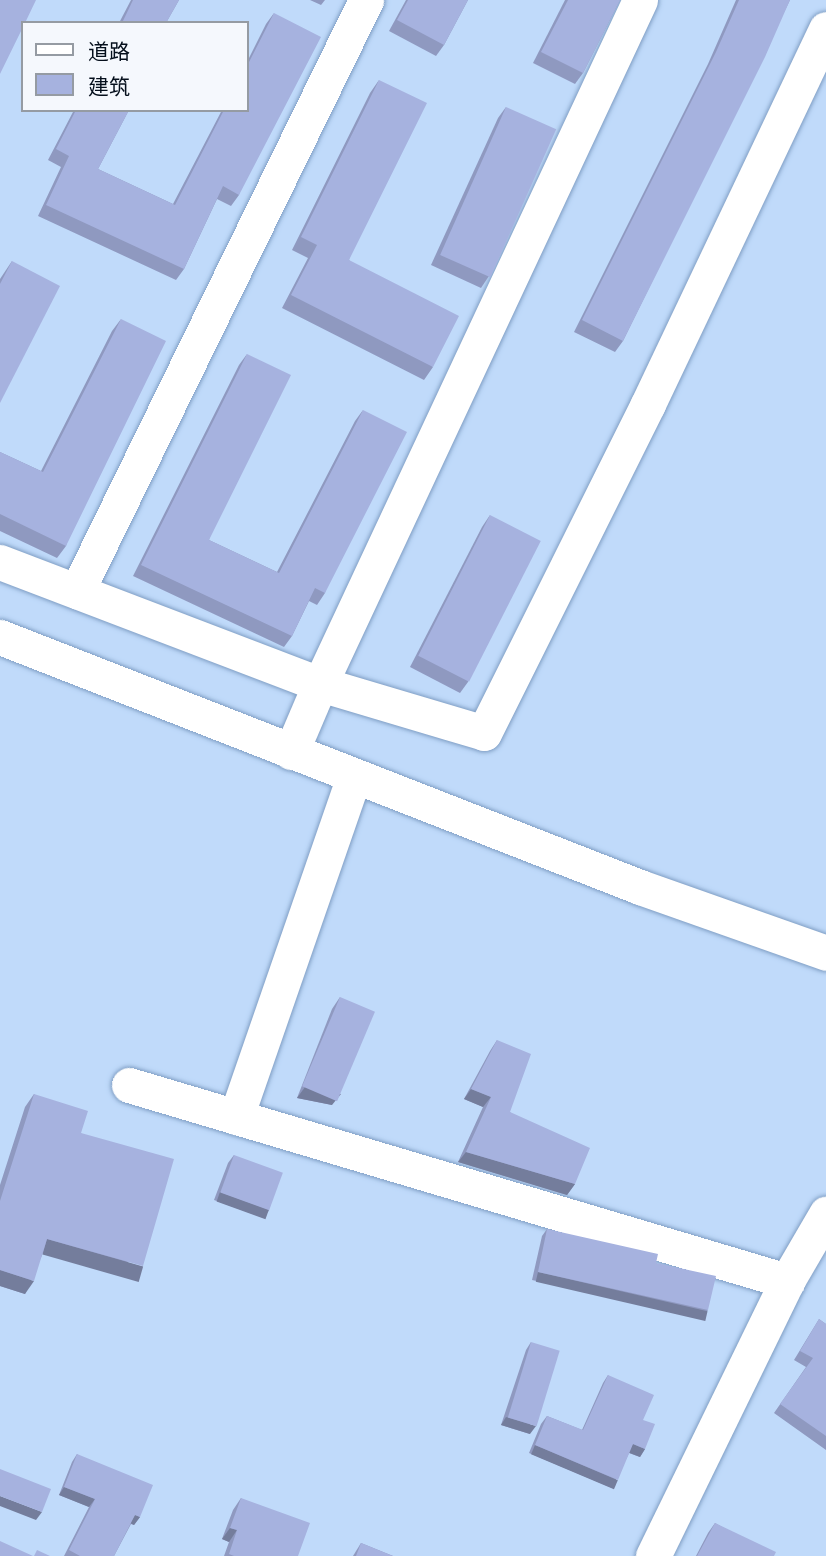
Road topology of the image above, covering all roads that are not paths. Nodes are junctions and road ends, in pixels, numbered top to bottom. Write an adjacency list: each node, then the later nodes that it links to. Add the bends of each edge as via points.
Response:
1 (366, 0): 5 (street)
2 (640, 0): 7 (street)
3 (826, 29): 7 (street, via 660,380 484,733)
4 (0, 562): 5 (street)
5 (77, 591): 7 (street)
6 (0, 637): 8 (street)
7 (320, 684): 8 (street)
8 (291, 752): 9 (street)
9 (354, 777): 10 (street); 12 (street)
10 (826, 953)
11 (129, 1085): 12 (street)
12 (236, 1117): 14 (street)
13 (826, 1214): 14 (street)
14 (787, 1281): 15 (street)
15 (653, 1556)

